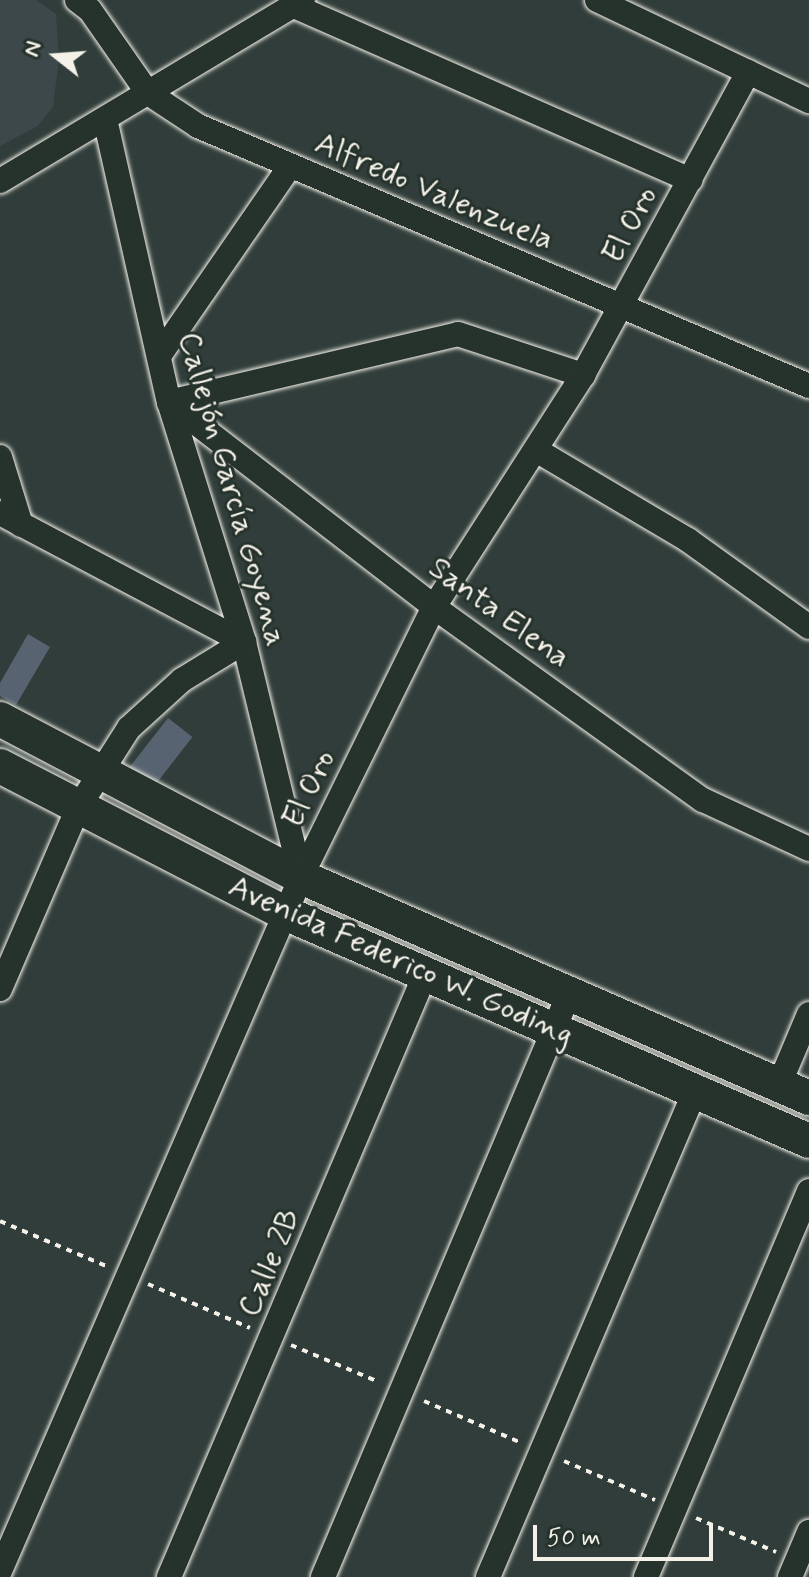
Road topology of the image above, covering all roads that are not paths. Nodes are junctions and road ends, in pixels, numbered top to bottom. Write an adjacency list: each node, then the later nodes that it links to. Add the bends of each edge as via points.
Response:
1 (597, 0): 4 (street)
2 (88, 3): 5 (street, Alfredo Valenzuela)
3 (299, 3): 5 (street); 9 (street)
4 (748, 72): 6 (street); 9 (street, El Oro)
5 (148, 93): 7 (street); 8 (street, Alfredo Valenzuela, via 198,126)
6 (809, 101)
7 (105, 119): 10 (street); 12 (street, Callejón García Goyena)
8 (290, 166): 11 (street, Alfredo Valenzuela); 12 (street)
9 (690, 180): 11 (street, El Oro)
10 (0, 181)
11 (623, 306): 13 (street, El Oro); 14 (street, Alfredo Valenzuela)
12 (159, 356): 15 (street, Callejón García Goyena)
13 (583, 375): 15 (street, via 458,334); 16 (street, El Oro)
14 (809, 386)
15 (169, 402): 19 (street, Santa Elena); 21 (street, Callejón García Goyena)
16 (536, 450): 19 (street, El Oro); 20 (street, via 688,540)
17 (0, 457): 18 (street)
18 (10, 519): 21 (street)
19 (434, 607): 26 (street, Santa Elena, via 703,800); 27 (street, El Oro)
20 (809, 627)
21 (244, 642): 24 (street, via 182,680 129,728); 27 (street, Callejón García Goyena)
22 (0, 719): 24 (street, Avenida Federico W. Goding)
23 (0, 766): 25 (street, Avenida Federico W. Goding)
24 (98, 775): 25 (street); 27 (street, Avenida Federico W. Goding)
25 (78, 808): 28 (street, Avenida Federico W. Goding); 30 (street)
26 (809, 849)
27 (301, 877): 28 (street, El Oro); 31 (street, Avenida Federico W. Goding)
28 (285, 913): 29 (street, Avenida Federico W. Goding); 39 (street, El Oro)
29 (426, 972): 33 (street, Avenida Federico W. Goding); 40 (street, Calle 2B)
30 (0, 989)
31 (568, 996): 33 (street); 35 (street, Avenida Federico W. Goding)
32 (809, 1014): 35 (street)
33 (554, 1030): 34 (street, Avenida Federico W. Goding); 41 (street)
34 (695, 1091): 36 (street, Avenida Federico W. Goding); 42 (street)
35 (794, 1092)
36 (809, 1141)
37 (809, 1191): 43 (street)
38 (809, 1532): 44 (street)
39 (0, 1571)
40 (169, 1577)
41 (323, 1577)
42 (488, 1577)
43 (646, 1577)
44 (790, 1577)

